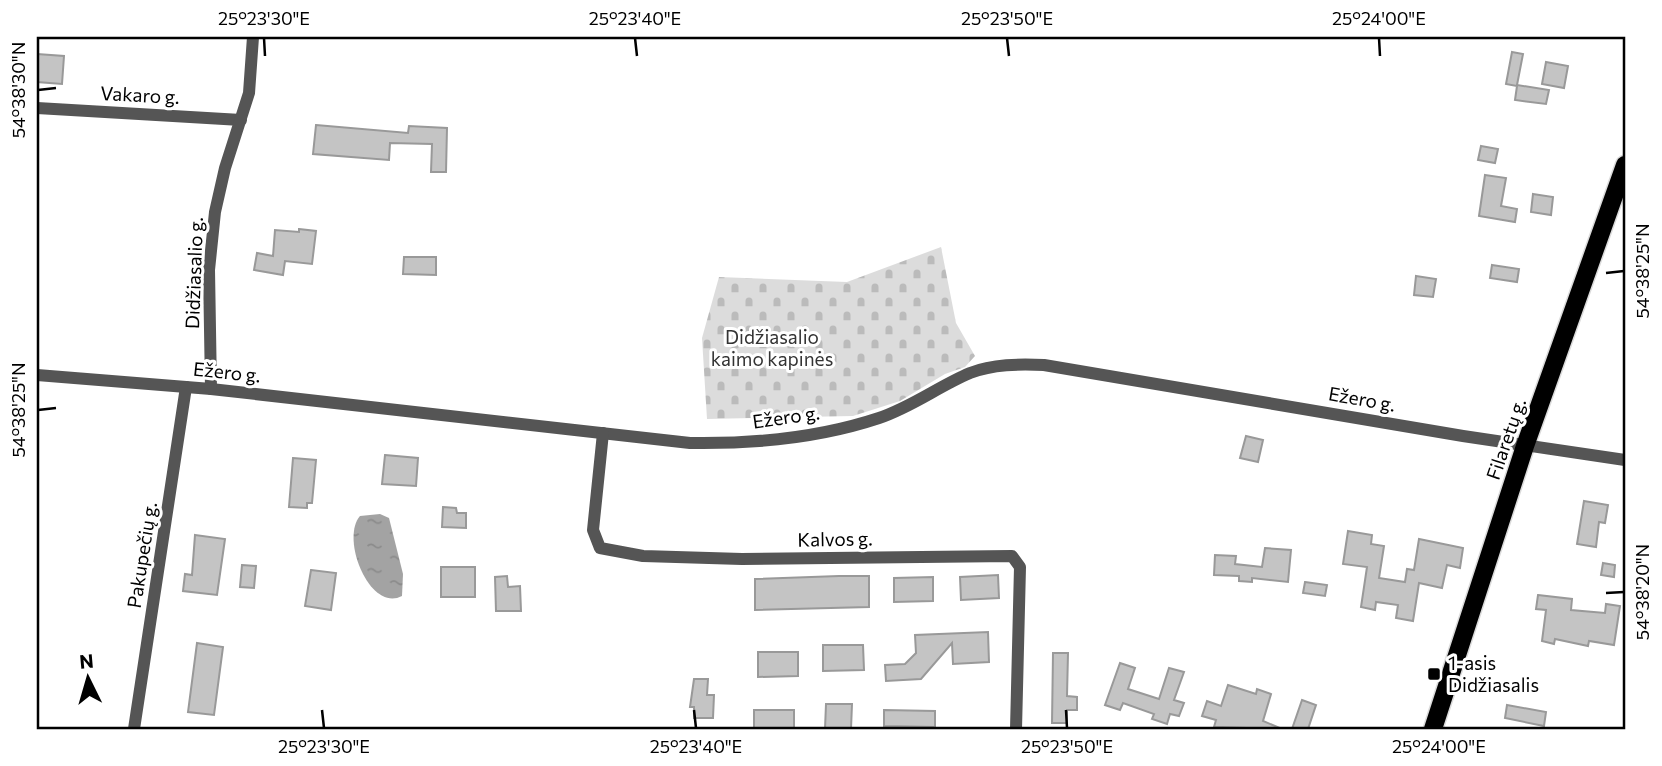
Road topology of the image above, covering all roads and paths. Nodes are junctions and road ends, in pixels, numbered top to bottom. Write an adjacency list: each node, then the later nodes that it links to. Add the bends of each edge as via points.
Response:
1 (253, 37): 3 (street, Didžiasalio g., via 249,93)
2 (37, 108): 3 (street, Vakaro g.)
3 (241, 120): 7 (street, Didžiasalio g., via 215,212 209,270)
4 (1625, 165): 9 (main road, Filaretų g.)
5 (37, 375): 6 (street, Ežero g.)
6 (186, 387): 7 (street, Ežero g.); 11 (street, Pakupečių g.)
7 (211, 389): 8 (street, Ežero g.)
8 (603, 433): 9 (street, Ežero g., via 690,443 772,440 880,418 969,374 1019,365 1057,367); 12 (street, Kalvos g., via 593,530 600,548 643,556 742,559 1012,556 1020,566)
9 (1525, 446): 10 (street, Ežero g.); 13 (main road, Filaretų g.)
10 (1625, 460)
11 (134, 729)
12 (1016, 729)
13 (1433, 729)

